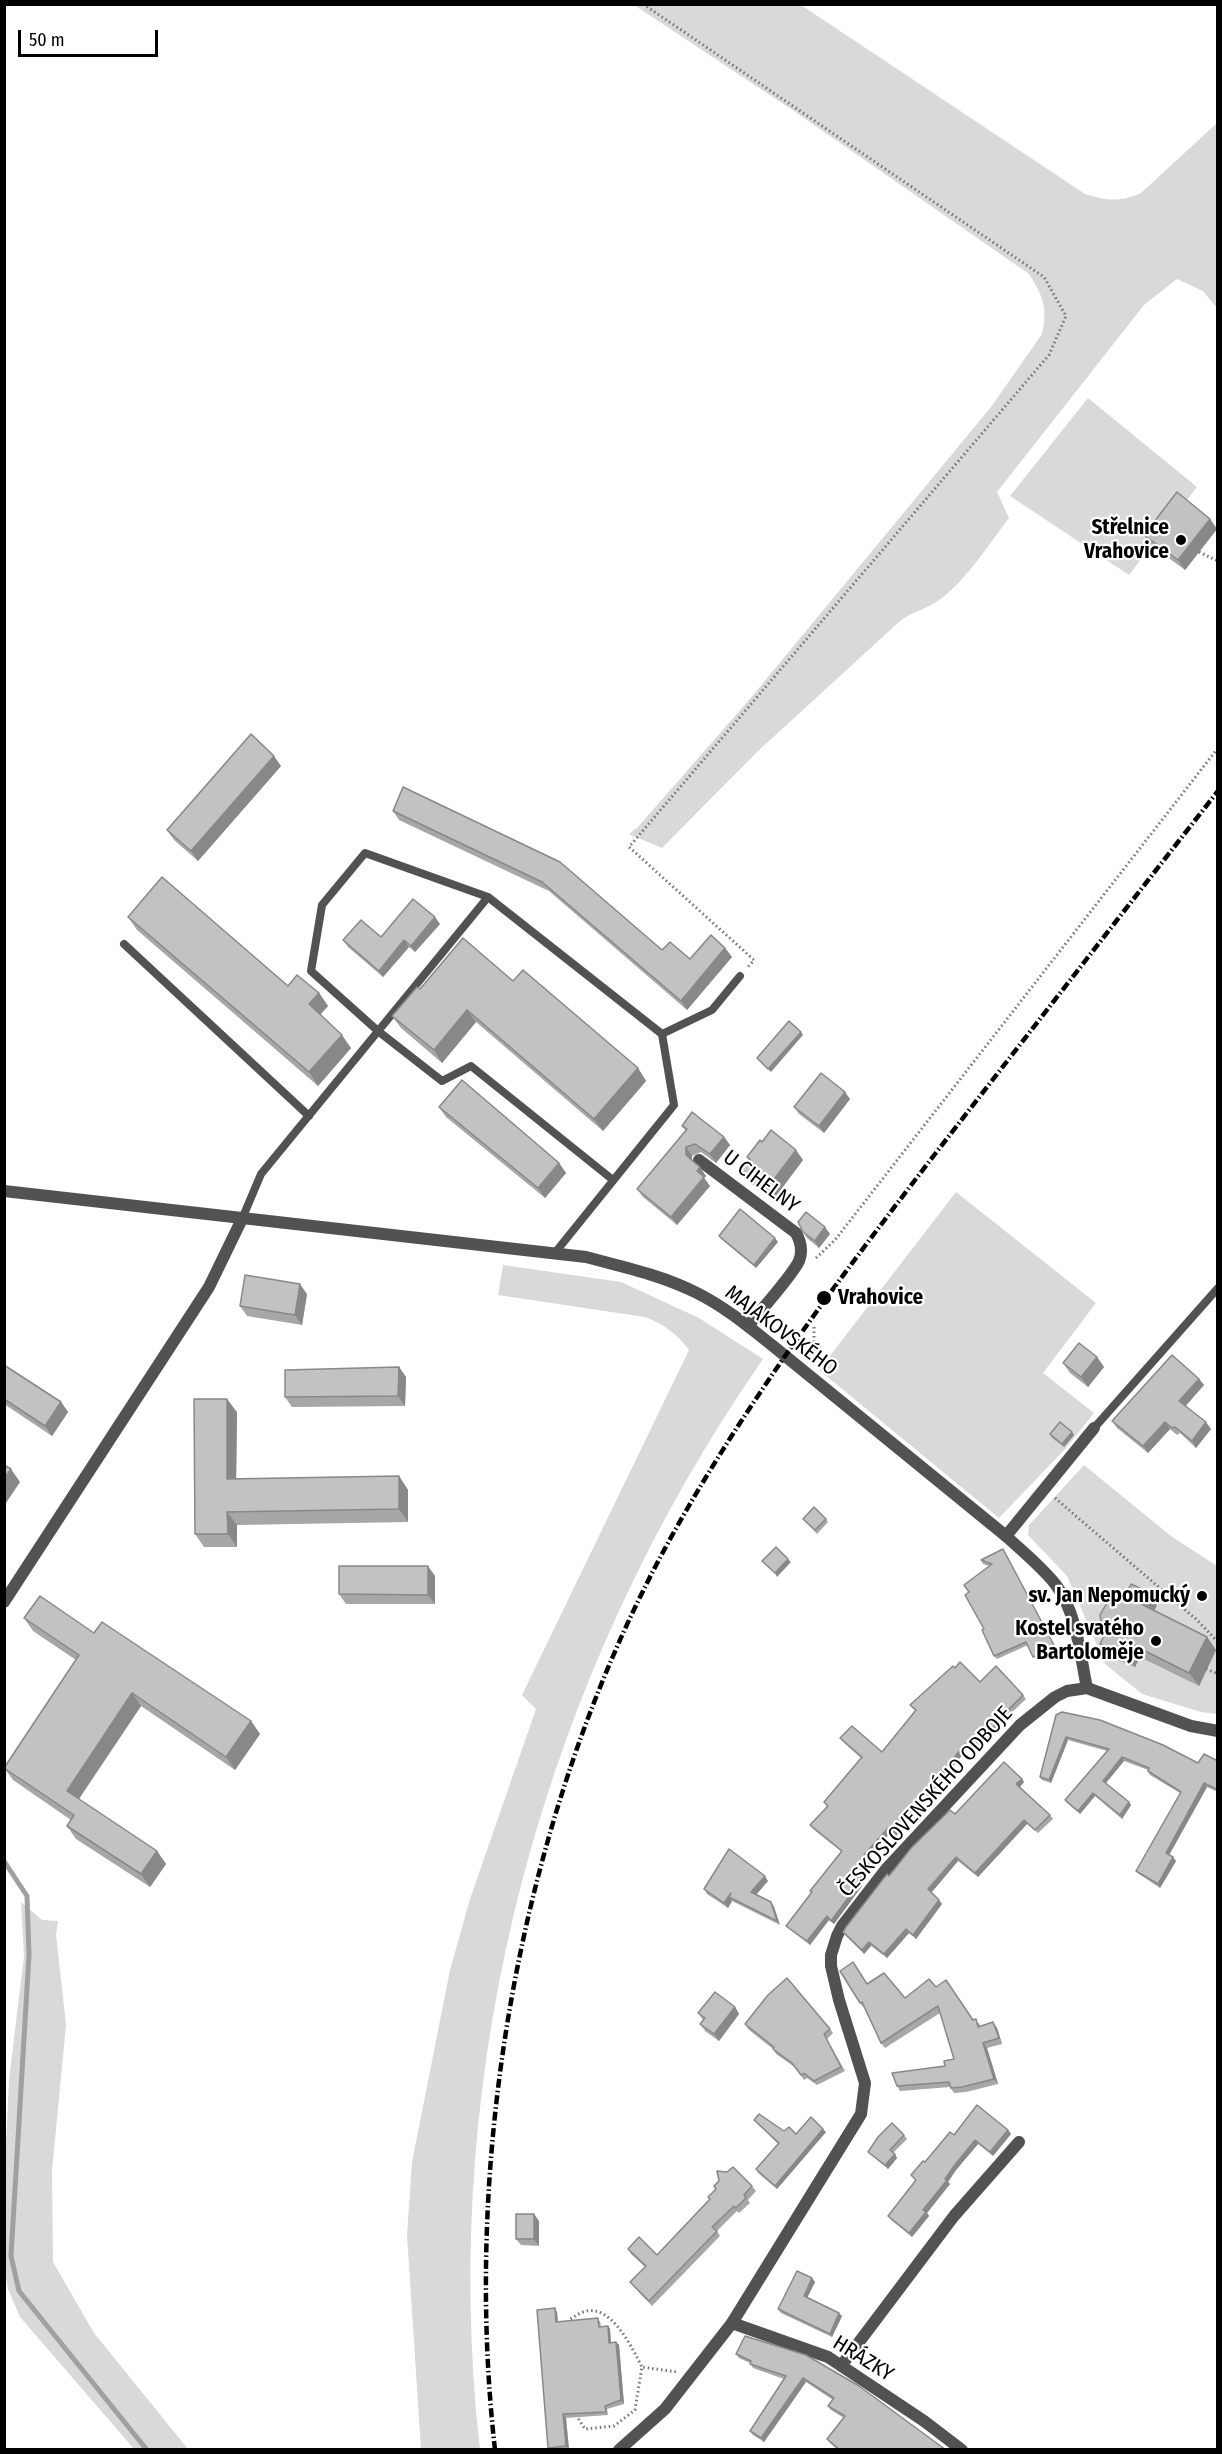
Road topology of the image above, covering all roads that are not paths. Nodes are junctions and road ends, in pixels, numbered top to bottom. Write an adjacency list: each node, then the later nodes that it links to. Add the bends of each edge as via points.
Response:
1 (488, 897): 4 (lane); 4 (lane, via 365,853 322,905 311,971); 5 (lane)
2 (124, 944): 6 (lane)
3 (740, 976): 5 (lane, via 712,1010)
4 (378, 1031): 6 (lane); 8 (lane, via 442,1081 471,1065)
5 (662, 1034): 8 (lane, via 674,1105)
6 (309, 1116): 10 (lane, via 261,1174)
7 (699, 1160): 13 (street, U CIHELNY, via 796,1233 801,1246 798,1262)
8 (613, 1180): 11 (lane)
9 (4, 1191): 10 (street, MAJAKOVSKÉHO)
10 (242, 1219): 11 (street, MAJAKOVSKÉHO); 16 (street, via 208,1287)
11 (554, 1254): 13 (street, MAJAKOVSKÉHO, via 585,1257 670,1281 696,1292)
12 (1218, 1288): 14 (lane)
13 (748, 1326): 15 (street, MAJAKOVSKÉHO)
14 (1094, 1428): 15 (street)
15 (1006, 1536): 17 (street, MAJAKOVSKÉHO, via 1042,1569 1063,1598)
16 (4, 1602)
17 (1087, 1688): 18 (street, via 1191,1726); 20 (street, ČESKOSLOVENSKÉHO ODBOJE, via 1055,1697 1020,1725 887,1868 842,1926 833,1946 831,1965 865,2083 861,2114)
18 (1218, 1731)
19 (1019, 2142): 21 (street, via 954,2216)
20 (732, 2323): 21 (street, HRÁZKY, via 828,2357); 22 (street, ČESKOSLOVENSKÉHO ODBOJE, via 666,2409)
21 (842, 2366): 23 (street, HRÁZKY)
22 (619, 2450)
23 (962, 2450)

